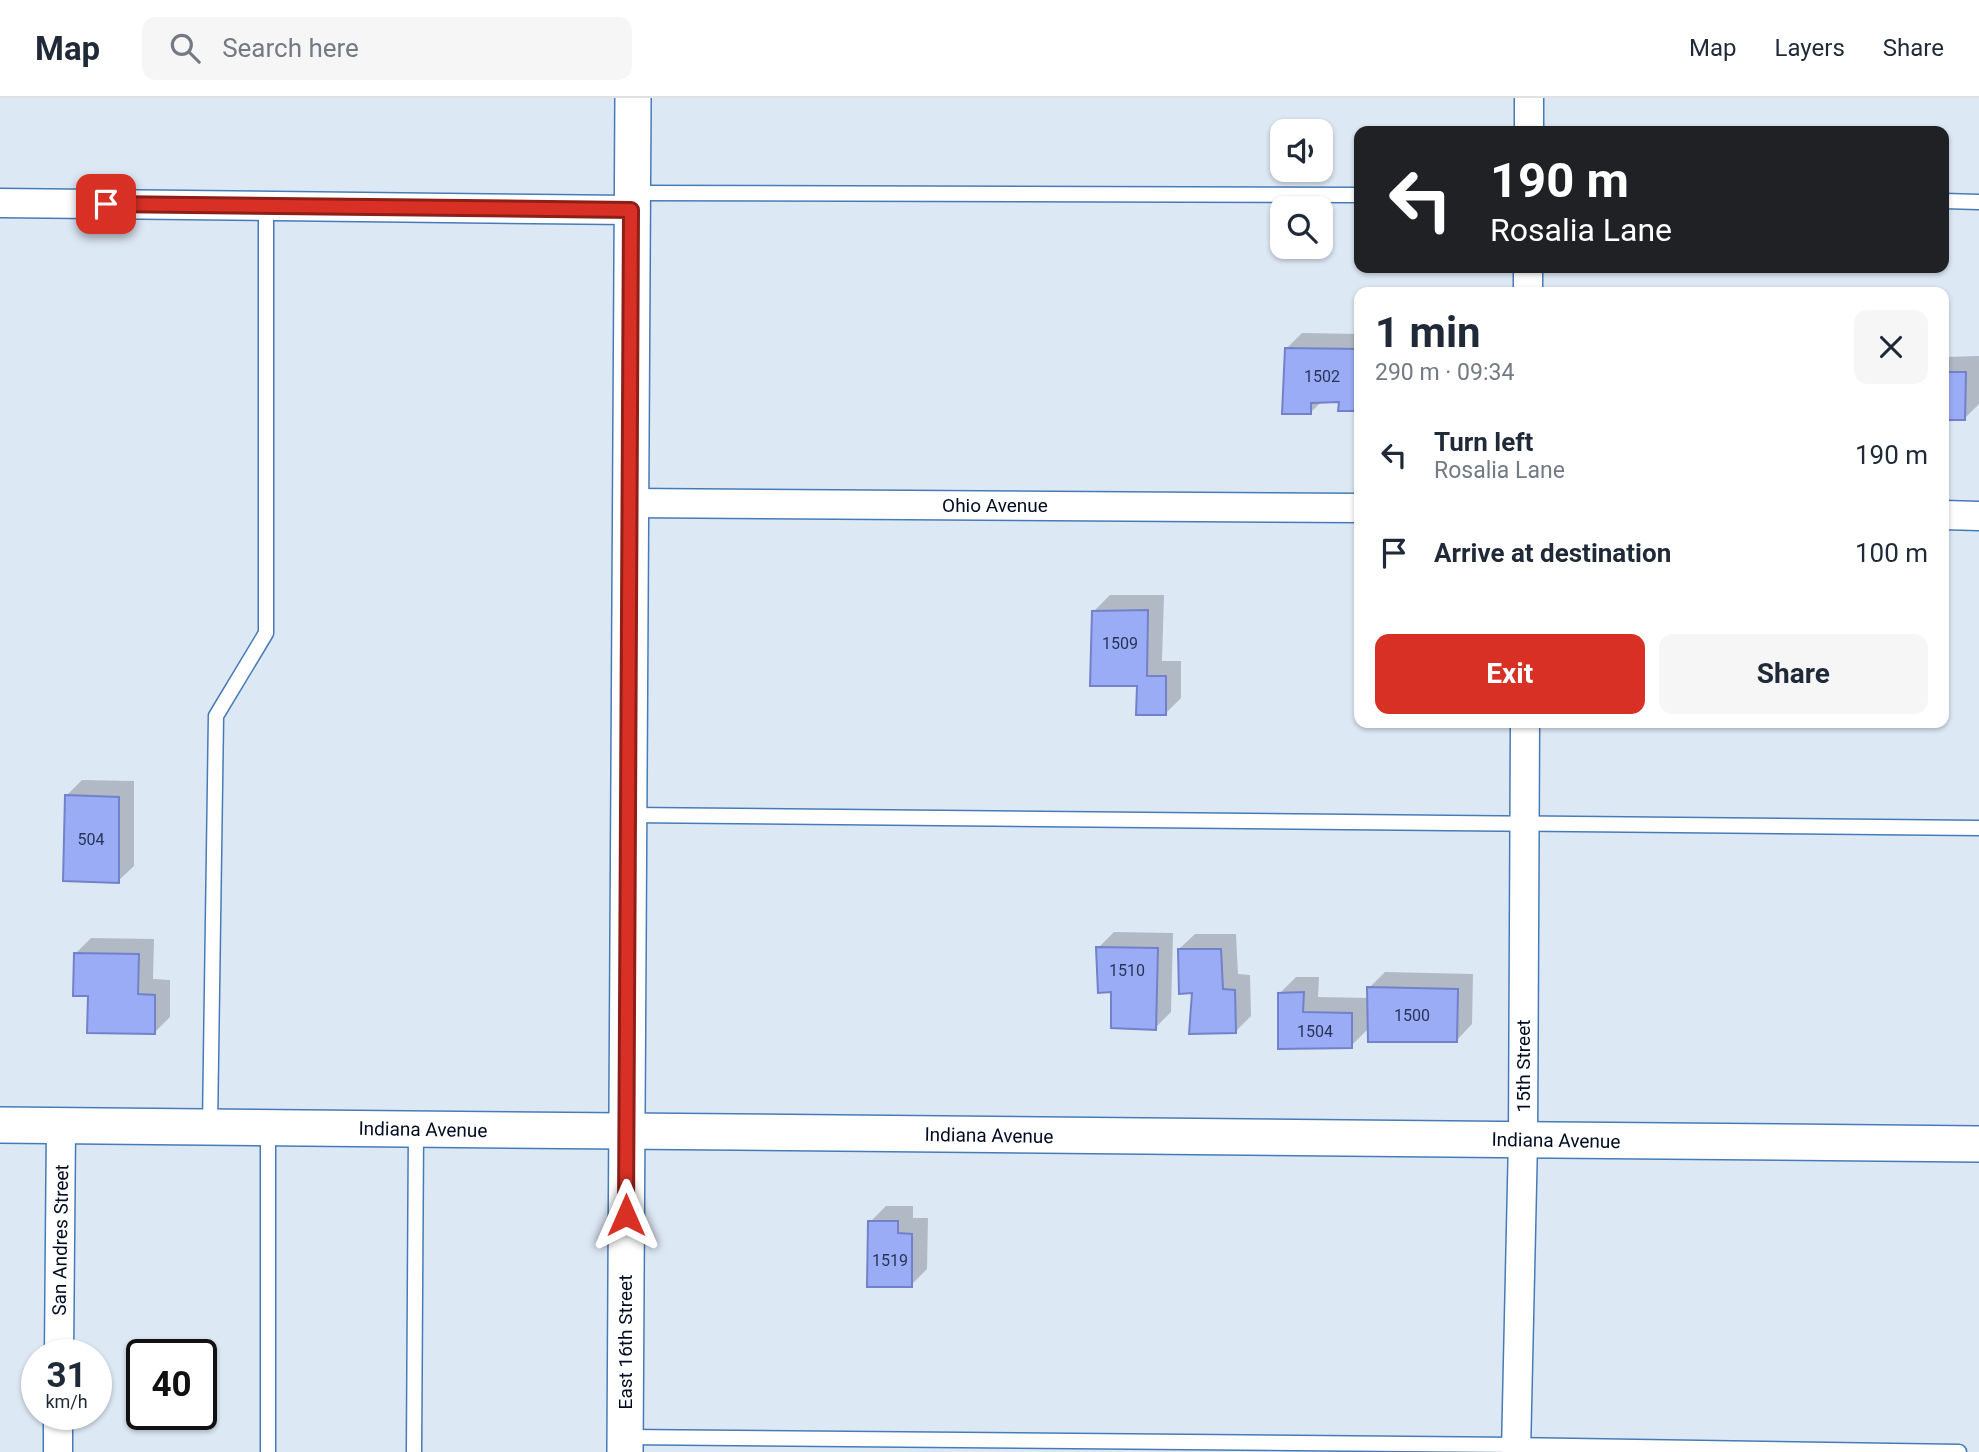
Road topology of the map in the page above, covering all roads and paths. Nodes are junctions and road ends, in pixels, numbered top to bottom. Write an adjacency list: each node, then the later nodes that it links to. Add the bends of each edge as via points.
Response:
1 (633, 98): 5 (street, East 16th Street)
2 (1529, 98): 3 (street)
3 (1529, 126)
4 (1354, 195): 5 (lane)
5 (631, 201): 9 (street); 10 (street, East 16th Street)
6 (1949, 201): 7 (lane)
7 (1979, 202)
8 (0, 203): 9 (street)
9 (266, 206): 20 (lane, via 266,633 216,716)
10 (631, 503): 11 (street, Ohio Avenue); 15 (street, East 16th Street)
11 (1354, 508)
12 (1949, 515): 13 (street)
13 (1979, 516)
14 (1525, 728): 16 (street, 15th Street)
15 (629, 815): 16 (lane); 23 (street, East 16th Street)
16 (1524, 825): 17 (lane); 24 (street, 15th Street)
17 (1979, 828)
18 (0, 1125): 19 (street, Indiana Avenue)
19 (61, 1126): 20 (street, Indiana Avenue); 26 (street, San Andres Street)
20 (210, 1128): 21 (street, Indiana Avenue)
21 (268, 1128): 22 (street, Indiana Avenue); 31 (lane)
22 (416, 1129): 23 (street, Indiana Avenue); 32 (lane)
23 (627, 1131): 24 (street, Indiana Avenue); 28 (street, East 16th Street)
24 (1523, 1140): 25 (street, Indiana Avenue); 29 (street, 15th Street)
25 (1979, 1144)
26 (59, 1339)
27 (58, 1430): 30 (street)
28 (625, 1445): 29 (lane)
29 (1516, 1449): 33 (lane)
30 (58, 1452)
31 (268, 1452)
32 (414, 1452)
33 (1959, 1452)

